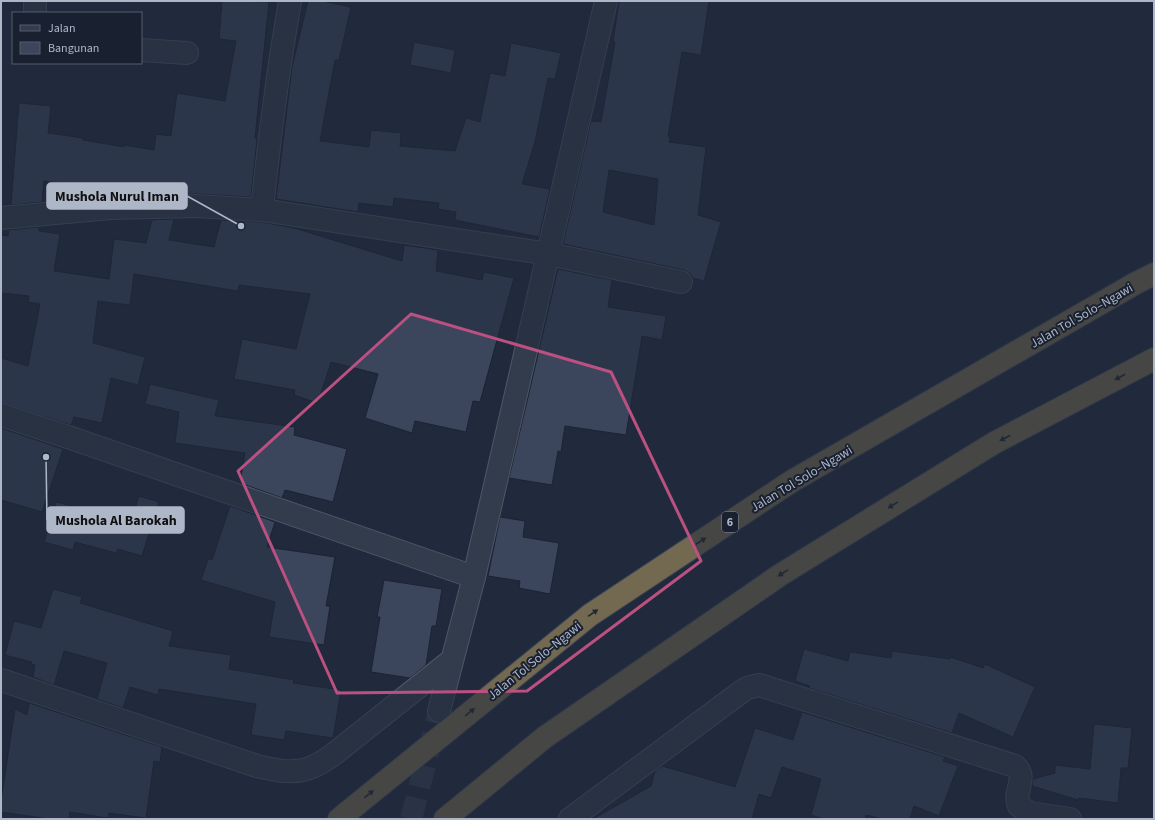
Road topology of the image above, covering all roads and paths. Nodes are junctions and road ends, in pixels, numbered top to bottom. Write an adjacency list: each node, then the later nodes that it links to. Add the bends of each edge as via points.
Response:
1 (35, 1): 4 (street)
2 (290, 1): 7 (street, via 269,134)
3 (606, 1): 9 (street)
4 (35, 12)
5 (142, 50): 6 (street)
6 (187, 53)
7 (262, 210): 8 (street, via 196,206 110,208); 9 (street)
8 (1, 218)
9 (549, 254): 11 (street); 14 (street)
10 (1154, 274): 18 (highway, Jalan Tol Solo–Ngawi / 6, one-way to 10, via 590,614 792,481)
11 (681, 282)
12 (1154, 359): 19 (highway, one-way to 19, via 994,443 780,575 545,737)
13 (1, 415): 14 (street)
14 (474, 577): 15 (street)
15 (452, 660): 16 (street, via 334,754 313,767 300,771 282,771 257,766); 17 (street)
16 (1, 680)
17 (439, 711)
18 (339, 819)
19 (445, 819)
20 (570, 819): 21 (street, via 740,692 759,685 1016,766 1022,776 1017,794 1019,806 1030,813)
21 (1070, 819)

